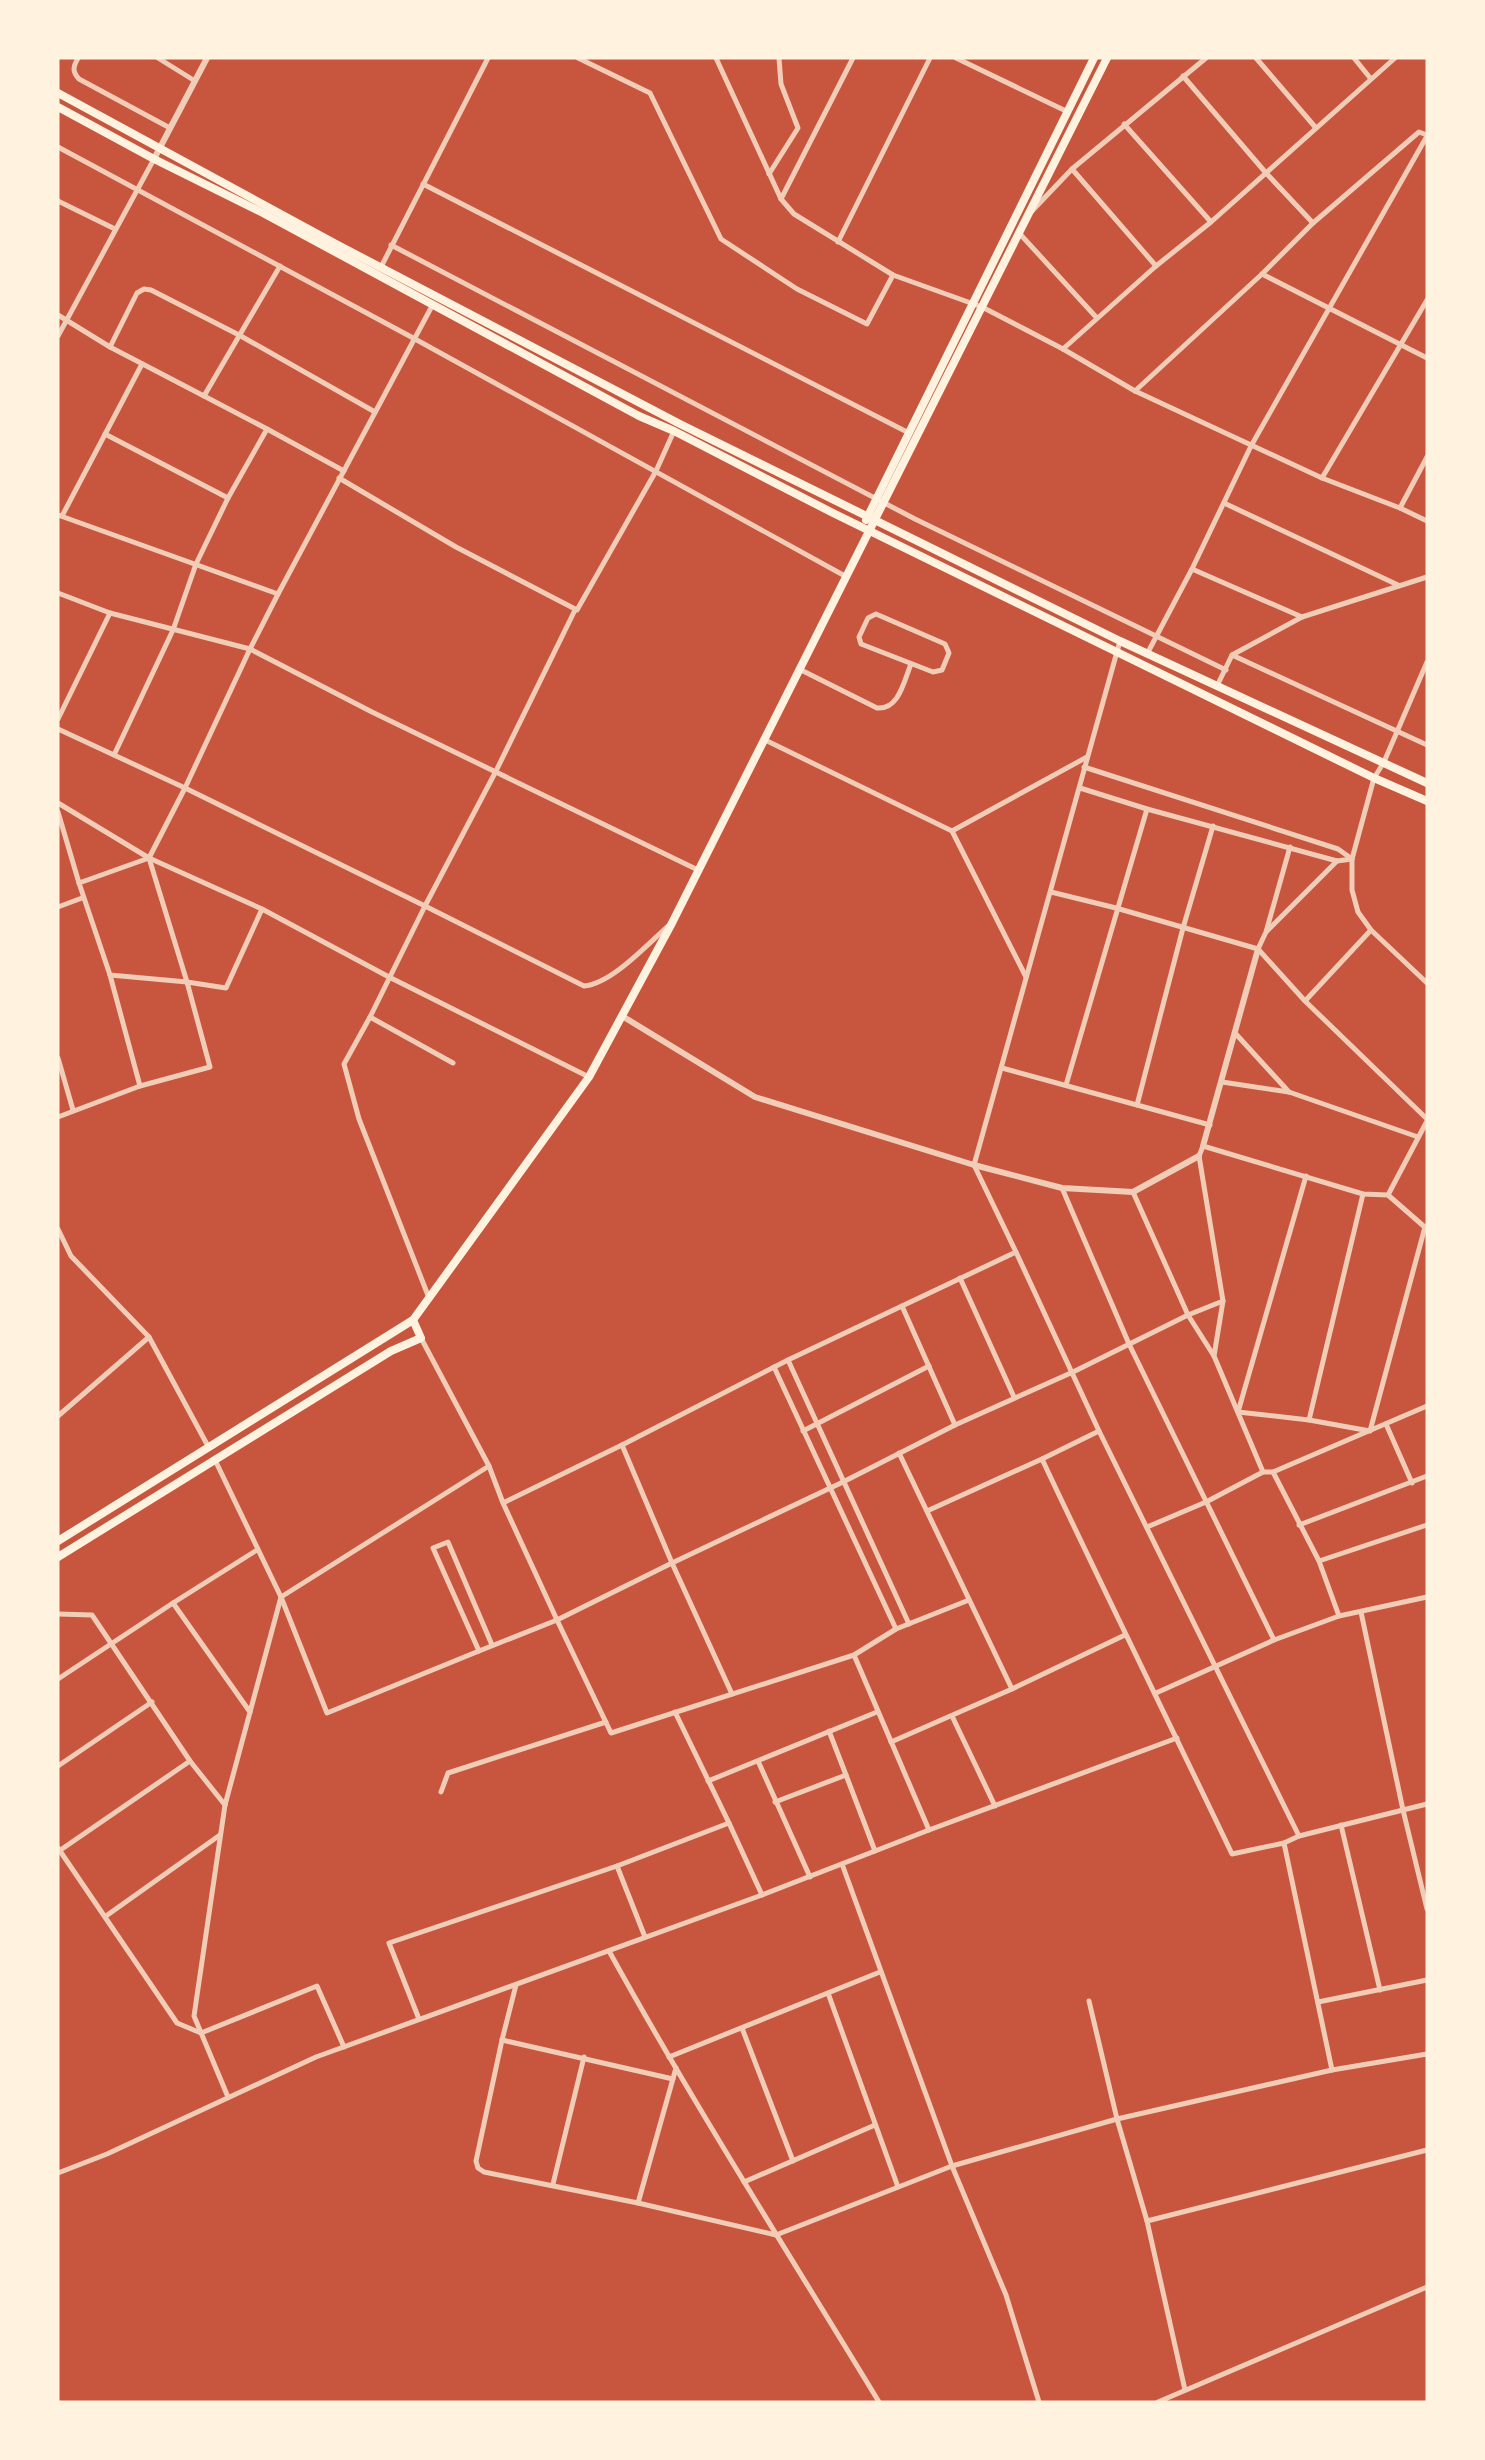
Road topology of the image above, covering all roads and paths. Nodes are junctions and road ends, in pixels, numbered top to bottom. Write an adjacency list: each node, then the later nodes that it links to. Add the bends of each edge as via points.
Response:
1 (78, 58): 24 (street, via 73,66 79,79)
2 (158, 58): 19 (street)
3 (207, 58): 19 (street)
4 (488, 58): 33 (street)
5 (578, 58): 48 (street, via 650,93 721,239 797,289 867,324)
6 (716, 58): 32 (street)
7 (779, 58): 32 (street, via 781,84 798,128)
8 (853, 58): 35 (street)
9 (930, 58): 42 (street)
10 (956, 58): 22 (street)
11 (1094, 58): 22 (main road)
12 (1107, 58): 37 (main road)
13 (1206, 58): 17 (street)
14 (1256, 58): 25 (street)
15 (1354, 58): 18 (street)
16 (1395, 58): 18 (street)
17 (1183, 76): 23 (street); 31 (street)
18 (1371, 79): 25 (street)
19 (195, 81): 24 (street)
20 (58, 93): 28 (main road)
21 (58, 107): 29 (main road)
22 (1066, 111): 50 (main road)
23 (1124, 124): 30 (street); 38 (street)
24 (170, 128): 28 (street)
25 (1316, 128): 31 (street)
26 (1427, 136): 39 (street, via 1419,132); 53 (street)
27 (58, 147): 34 (street)
28 (160, 148): 29 (street); 46 (main road)
29 (154, 159): 34 (street); 51 (main road)
30 (1072, 169): 37 (street); 45 (street)
31 (1266, 173): 38 (street); 39 (street)
32 (769, 174): 35 (street)
33 (423, 184): 43 (street); 70 (street)
34 (138, 190): 40 (street); 44 (street)
35 (780, 200): 42 (street)
36 (58, 201): 40 (street)
37 (1030, 214): 41 (main road)
38 (1211, 222): 45 (street)
39 (1313, 223): 47 (street)
40 (115, 229): 56 (street)
41 (1020, 234): 52 (main road); 55 (street)
42 (838, 242): 48 (street)
43 (391, 245): 46 (street); 80 (street)
44 (280, 266): 57 (street); 59 (street)
45 (1156, 266): 55 (street)
46 (381, 267): 84 (main road)
47 (1262, 274): 53 (street); 65 (street)
48 (892, 275): 50 (street)
49 (1427, 300): 60 (street)
50 (973, 303): 52 (street); 70 (main road)
51 (432, 306): 59 (street); 69 (main road)
52 (982, 307): 62 (street); 72 (main road)
53 (1329, 310): 60 (street); 73 (street)
54 (58, 315): 56 (street)
55 (1096, 317): 62 (street)
56 (66, 320): 58 (street); 61 (street)
57 (239, 335): 61 (street, via 144,289 137,293); 66 (street); 67 (street)
58 (58, 336)
59 (415, 339): 67 (street); 76 (street)
60 (1401, 343): 63 (street); 78 (street)
61 (110, 347): 64 (street)
62 (1063, 348): 65 (street)
63 (1427, 358)
64 (142, 364): 66 (street); 71 (street)
65 (1135, 391): 73 (street)
66 (204, 396): 68 (street)
67 (375, 412): 75 (street)
68 (267, 429): 75 (street); 79 (street)
69 (674, 431): 76 (street); 86 (main road)
70 (908, 432): 72 (street); 80 (main road)
71 (105, 434): 79 (street); 83 (street)
72 (917, 436): 80 (main road)
73 (1251, 446): 78 (street); 81 (street)
74 (1427, 457): 82 (street)
75 (344, 471): 77 (street)
76 (656, 471): 89 (street); 94 (street)
77 (339, 478): 93 (street); 94 (street)
78 (1322, 478): 82 (street)
79 (228, 498): 87 (street)
80 (879, 500): 84 (main road); 98 (street)
81 (1224, 503): 88 (street); 91 (street)
82 (1400, 508): 85 (street)
83 (60, 516): 87 (street)
84 (871, 519): 86 (main road); 99 (main road)
85 (1427, 521)
86 (866, 529): 89 (main road); 101 (main road)
87 (196, 564): 93 (street); 97 (street)
88 (1192, 569): 96 (street); 98 (street)
89 (845, 576): 106 (main road)
90 (1427, 577): 91 (street)
91 (1398, 584): 96 (street)
92 (58, 593): 95 (street)
93 (278, 594): 100 (street)
94 (575, 610): 118 (street)
95 (110, 613): 97 (street); 109 (street)
96 (1302, 617): 103 (street)
97 (173, 630): 100 (street); 114 (street)
98 (1157, 636): 102 (street); 107 (street)
99 (1120, 641): 101 (street); 102 (main road)
100 (250, 649): 118 (street); 121 (street)
101 (1115, 651): 115 (street); 119 (main road)
102 (1147, 654): 108 (main road)
103 (1232, 655): 107 (street); 111 (street)
104 (1427, 662): 111 (street)
105 (911, 664): 105 (street, via 861,644 859,637 868,618 882,615 948,648 942,670); 106 (street, via 894,703 886,709)
106 (799, 668): 112 (main road)
107 (1226, 670): 108 (street)
108 (1217, 686): 116 (main road)
109 (58, 719)
110 (58, 729): 114 (street)
111 (1397, 731): 113 (street); 116 (street)
112 (764, 739): 128 (street); 133 (main road)
113 (1427, 745)
114 (114, 755): 121 (street)
115 (1087, 757): 117 (street); 128 (street)
116 (1384, 762): 119 (street); 120 (main road)
117 (1084, 767): 122 (street); 131 (street, via 1338,849)
118 (496, 771): 133 (street); 137 (street)
119 (1374, 778): 123 (main road); 131 (street)
120 (1427, 783)
121 (185, 788): 130 (street); 137 (street)
122 (1080, 788): 125 (street); 135 (street)
123 (1427, 801)
124 (58, 803): 130 (street)
125 (1147, 809): 127 (street); 139 (street)
126 (58, 812): 134 (street)
127 (1213, 826): 129 (street); 142 (street)
128 (952, 831): 148 (street)
129 (1290, 847): 132 (street); 144 (street)
130 (149, 858): 134 (street); 140 (street); 149 (street)
131 (1352, 859): 132 (street); 143 (street, via 1352,890 1358,912)
132 (1337, 862): 144 (street)
133 (698, 870): 141 (main road)
134 (79, 883): 136 (street)
135 (1051, 892): 139 (street); 148 (street)
136 (82, 898): 138 (street); 146 (street)
137 (425, 906): 141 (street, via 584,986 596,984 633,958); 147 (street)
138 (58, 907)
139 (1116, 908): 142 (street); 161 (street)
140 (262, 909): 147 (street); 149 (street, via 226,988)
141 (672, 923): 152 (main road)
142 (1183, 928): 145 (street); 163 (street)
143 (1371, 930): 150 (street); 151 (street)
144 (1266, 932): 145 (street)
145 (1258, 949): 151 (street); 154 (street)
146 (110, 975): 149 (street); 160 (street)
147 (389, 976): 153 (street); 158 (street)
148 (1026, 977): 157 (street)
149 (187, 982): 160 (street, via 210,1067)
150 (1427, 984)
151 (1305, 1000): 166 (street)
152 (622, 1016): 158 (main road); 171 (street, via 755,1097)
153 (370, 1017): 156 (street); 181 (street, via 344,1064 359,1119)
154 (1235, 1033): 159 (street); 162 (street)
155 (58, 1058): 164 (street)
156 (453, 1063)
157 (1002, 1068): 161 (street); 171 (street)
158 (589, 1077): 181 (main road)
159 (1222, 1082): 162 (street); 167 (street)
160 (140, 1086): 164 (street)
161 (1066, 1086): 163 (street)
162 (1289, 1092): 168 (street)
163 (1137, 1105): 167 (street)
164 (73, 1110): 165 (street)
165 (58, 1116)
166 (1427, 1120): 168 (street)
167 (1210, 1125): 169 (street)
168 (1418, 1137): 176 (street)
169 (1203, 1146): 170 (street); 172 (street)
170 (1199, 1156): 174 (street); 182 (street)
171 (974, 1165): 173 (street); 179 (street)
172 (1306, 1177): 175 (street); 196 (street)
173 (1062, 1188): 174 (street); 188 (street)
174 (1133, 1192): 184 (street)
175 (1363, 1194): 176 (street); 198 (street)
176 (1388, 1195): 177 (street)
177 (1426, 1228): 204 (street)
178 (58, 1229): 186 (street, via 71,1256)
179 (1016, 1252): 180 (street); 193 (street)
180 (960, 1278): 183 (street); 194 (street)
181 (429, 1298): 185 (main road)
182 (1223, 1301): 184 (street); 189 (street)
183 (902, 1306): 190 (street); 191 (street)
184 (1188, 1315): 188 (street); 189 (street)
185 (413, 1320): 187 (main road); 206 (main road)
186 (149, 1337): 197 (street); 206 (street)
187 (421, 1338): 209 (main road, via 391,1351); 210 (street)
188 (1129, 1344): 193 (street); 217 (street)
189 (1214, 1356): 196 (street)
190 (788, 1360): 192 (street); 199 (street)
191 (929, 1366): 199 (street); 201 (street)
192 (774, 1367): 202 (street); 205 (street)
193 (1073, 1372): 194 (street); 203 (street)
194 (1014, 1397): 201 (street)
195 (1427, 1406): 200 (street)
196 (1238, 1412): 198 (street); 211 (street)
197 (58, 1416)
198 (1309, 1420): 204 (street)
199 (816, 1423): 202 (street); 214 (street)
200 (1386, 1424): 204 (street); 215 (street)
201 (956, 1425): 207 (street)
202 (803, 1431): 216 (street)
203 (1099, 1431): 208 (street); 222 (street)
204 (1370, 1431): 212 (street)
205 (622, 1445): 218 (street); 227 (street)
206 (209, 1448): 223 (main road)
207 (899, 1453): 214 (street); 219 (street)
208 (1042, 1459): 219 (street); 238 (street)
209 (215, 1460): 224 (street); 225 (main road)
210 (489, 1466): 218 (street); 228 (street)
211 (1263, 1472): 212 (street); 217 (street)
212 (1273, 1472): 220 (street)
213 (1427, 1476): 215 (street)
214 (843, 1482): 216 (street); 236 (street)
215 (1412, 1483): 220 (street)
216 (830, 1488): 227 (street); 237 (street)
217 (1206, 1502): 222 (street); 239 (street)
218 (503, 1503): 235 (street)
219 (927, 1511): 230 (street)
220 (1299, 1525): 226 (street)
221 (1427, 1525): 226 (street)
222 (1147, 1527): 244 (street)
223 (58, 1541)
224 (257, 1550): 228 (street); 231 (street)
225 (58, 1557)
226 (1319, 1561): 234 (street)
227 (672, 1563): 235 (street); 248 (street)
228 (281, 1597): 242 (street, via 327,1713); 250 (street)
229 (1427, 1597): 232 (street)
230 (968, 1600): 236 (street); 246 (street)
231 (173, 1603): 240 (street); 250 (street)
232 (1361, 1612): 234 (street); 268 (street)
233 (58, 1614): 240 (street, via 92,1615)
234 (1339, 1616): 239 (street)
235 (556, 1620): 241 (street); 254 (street)
236 (909, 1624): 237 (street)
237 (895, 1629): 243 (street)
238 (1125, 1635): 246 (street); 247 (street)
239 (1274, 1640): 244 (street)
240 (112, 1643): 245 (street); 249 (street)
241 (492, 1645): 242 (street); 242 (street, via 448,1542 433,1548)
242 (479, 1651)
243 (855, 1655): 248 (street); 252 (street)
244 (1217, 1666): 247 (street); 273 (street)
245 (58, 1679)
246 (1012, 1689): 253 (street)
247 (1156, 1693): 256 (street)
248 (732, 1694): 251 (street)
249 (152, 1702): 258 (street); 260 (street)
250 (250, 1712): 266 (street)
251 (675, 1712): 254 (street, via 611,1733); 262 (street)
252 (877, 1713): 255 (street); 257 (street)
253 (952, 1716): 257 (street); 267 (street)
254 (606, 1722): 263 (street, via 448,1773)
255 (830, 1731): 259 (street); 261 (street)
256 (1177, 1738): 267 (street); 274 (street, via 1232,1854)
257 (891, 1742): 271 (street)
258 (190, 1760): 266 (street); 275 (street)
259 (758, 1761): 262 (street); 264 (street)
260 (58, 1766)
261 (846, 1775): 264 (street); 276 (street)
262 (708, 1781): 269 (street)
263 (441, 1792)
264 (775, 1801): 279 (street)
265 (1427, 1804): 268 (street)
266 (225, 1805): 272 (street)
267 (995, 1806): 271 (street)
268 (1403, 1810): 270 (street); 281 (street)
269 (729, 1824): 278 (street); 280 (street)
270 (1341, 1825): 273 (street); 288 (street)
271 (929, 1830): 276 (street)
272 (220, 1835): 282 (street); 294 (street, via 194,2016)
273 (1298, 1836): 274 (street)
274 (1284, 1843): 291 (street)
275 (59, 1849): 282 (street)
276 (875, 1851): 277 (street)
277 (842, 1864): 279 (street); 285 (street)
278 (617, 1866): 283 (street); 292 (street, via 388,1943)
279 (810, 1877): 280 (street)
280 (762, 1895): 283 (street)
281 (1427, 1909)
282 (106, 1916): 294 (street, via 177,2023)
283 (645, 1937): 284 (street)
284 (609, 1951): 287 (street); 299 (street)
285 (880, 1972): 289 (street); 308 (street)
286 (1427, 1980): 288 (street)
287 (516, 1985): 292 (street); 295 (street)
288 (1380, 1990): 291 (street)
289 (828, 1993): 293 (street); 305 (street)
290 (1089, 2001): 304 (street)
291 (1318, 2002): 301 (street)
292 (419, 2019): 296 (street)
293 (742, 2028): 299 (street); 307 (street)
294 (201, 2033): 296 (street, via 317,1986); 303 (street)
295 (502, 2040): 298 (street); 311 (street, via 478,2168)
296 (344, 2047): 303 (street)
297 (1427, 2054): 301 (street)
298 (584, 2057): 302 (street); 311 (street)
299 (669, 2057): 300 (street)
300 (676, 2068): 302 (street); 310 (street)
301 (1332, 2070): 304 (street)
302 (673, 2079): 313 (street)
303 (228, 2097): 309 (street)
304 (1117, 2119): 308 (street); 314 (street)
305 (875, 2125): 307 (street); 312 (street)
306 (1427, 2150): 314 (street)
307 (793, 2161): 310 (street)
308 (952, 2166): 312 (street); 319 (street, via 1006,2295)
309 (58, 2173)
310 (744, 2182): 315 (street)
311 (553, 2184): 313 (street)
312 (898, 2187): 315 (street)
313 (638, 2203): 315 (street)
314 (1147, 2221): 317 (street)
315 (776, 2235): 318 (street)
316 (1427, 2287): 317 (street)
317 (1185, 2390): 320 (street)
318 (879, 2402)
319 (1039, 2402)
320 (1158, 2402)

